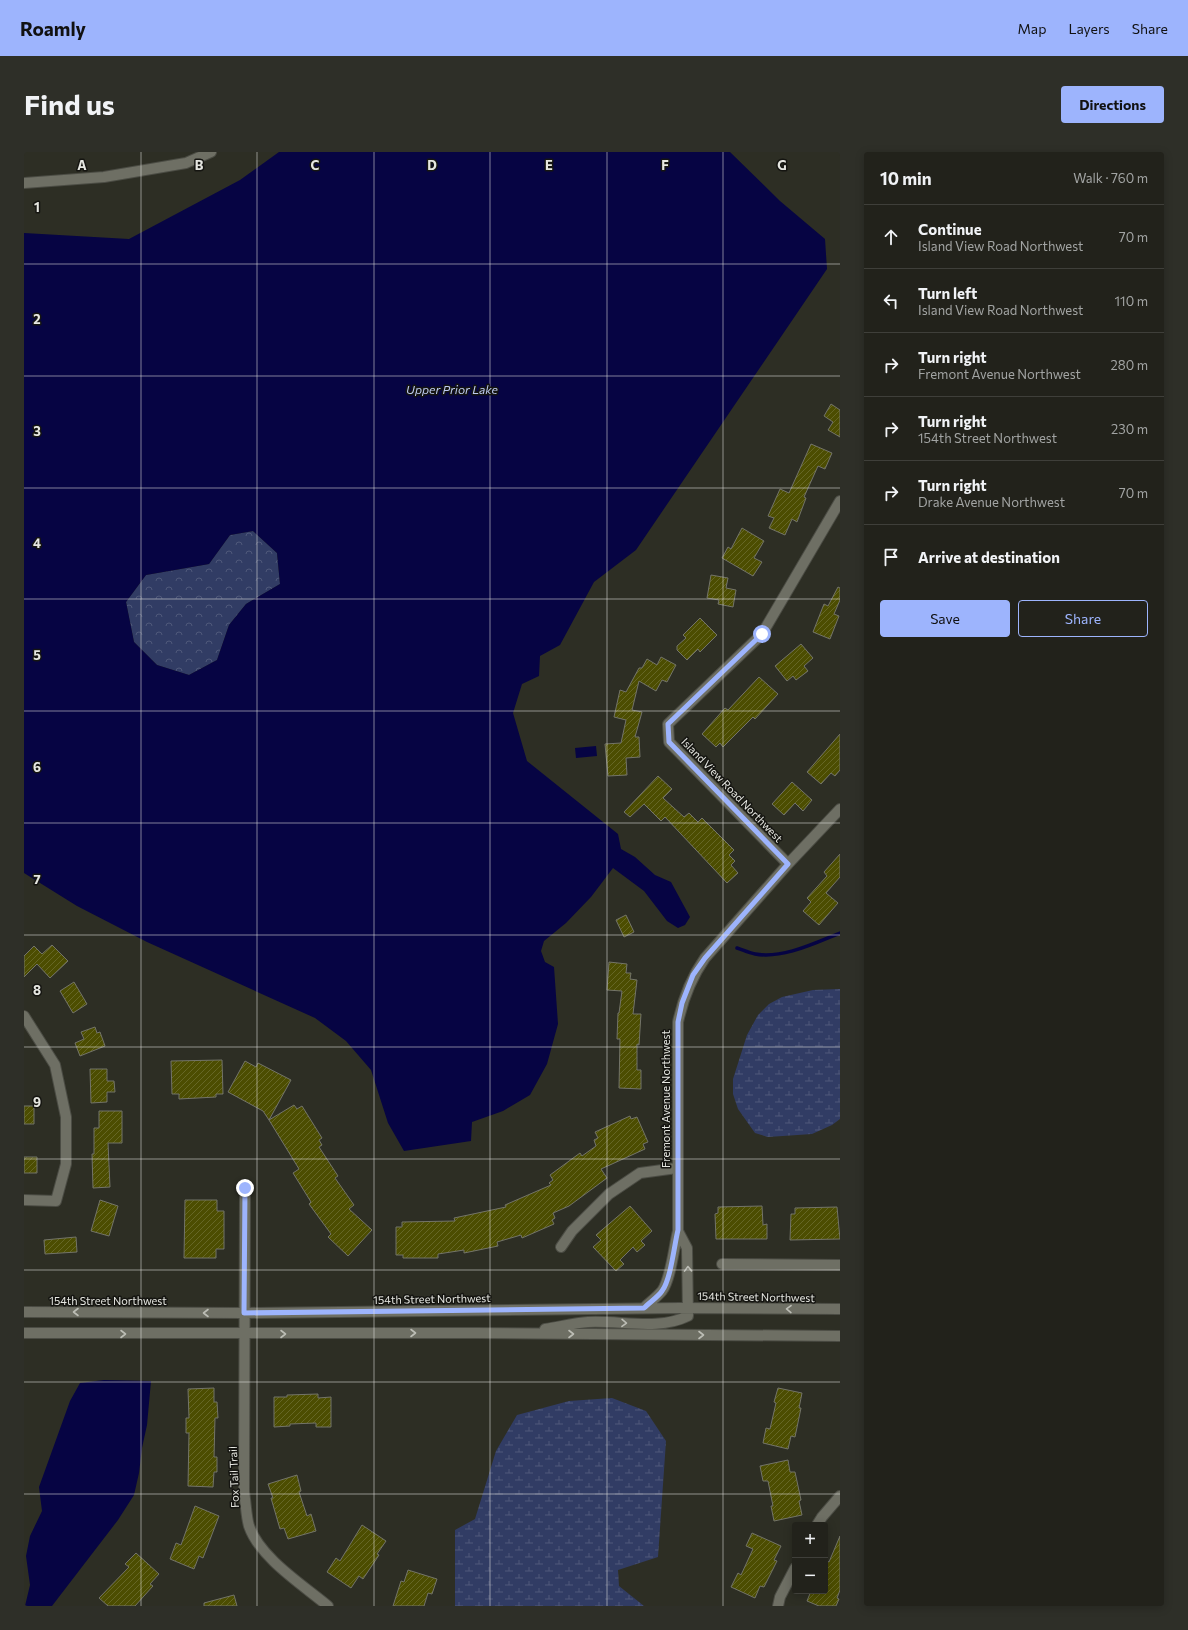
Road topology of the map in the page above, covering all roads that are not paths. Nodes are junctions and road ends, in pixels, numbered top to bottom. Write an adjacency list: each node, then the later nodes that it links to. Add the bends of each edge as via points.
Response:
1 (211, 152): 2 (street, via 186,163 104,177)
2 (24, 183)
3 (840, 502): 5 (street, Island View Road Northwest, via 762,634 668,724 669,742)
4 (840, 809): 5 (street, Fremont Avenue Northwest)
5 (788, 864): 7 (street, Fremont Avenue Northwest, via 705,958 693,975 682,1003 678,1022)
6 (24, 1016): 9 (street, via 54,1065 66,1116 66,1164 56,1201)
7 (677, 1168): 10 (street, Fremont Avenue Northwest); 11 (street, via 640,1173 609,1194 572,1231)
8 (245, 1188): 18 (street, Fox Tail Trail)
9 (24, 1200)
10 (678, 1230): 14 (street, Fremont Avenue Northwest, via 670,1272 663,1290); 15 (street, Fremont Avenue Northwest, one-way to 10, via 687,1248)
11 (561, 1247)
12 (722, 1264): 13 (street)
13 (840, 1265)
14 (644, 1308): 15 (street, 154th Street Northwest); 18 (street, 154th Street Northwest)
15 (689, 1308): 16 (street, 154th Street Northwest, one-way to 15); 21 (street, one-way to 15, via 588,1322 676,1322 688,1316)
16 (840, 1310)
17 (24, 1312): 18 (street, 154th Street Northwest, one-way to 17)
18 (244, 1313): 20 (street, Fox Tail Trail)
19 (24, 1333): 20 (street, one-way to 20)
20 (244, 1334): 21 (street, one-way to 21); 26 (street, Fox Tail Trail, via 244,1492 249,1526 259,1546)
21 (516, 1334): 22 (street, one-way to 22)
22 (840, 1336)
23 (840, 1496): 24 (street)
24 (819, 1522)
25 (792, 1574): 27 (street)
26 (328, 1606)
27 (778, 1606)

